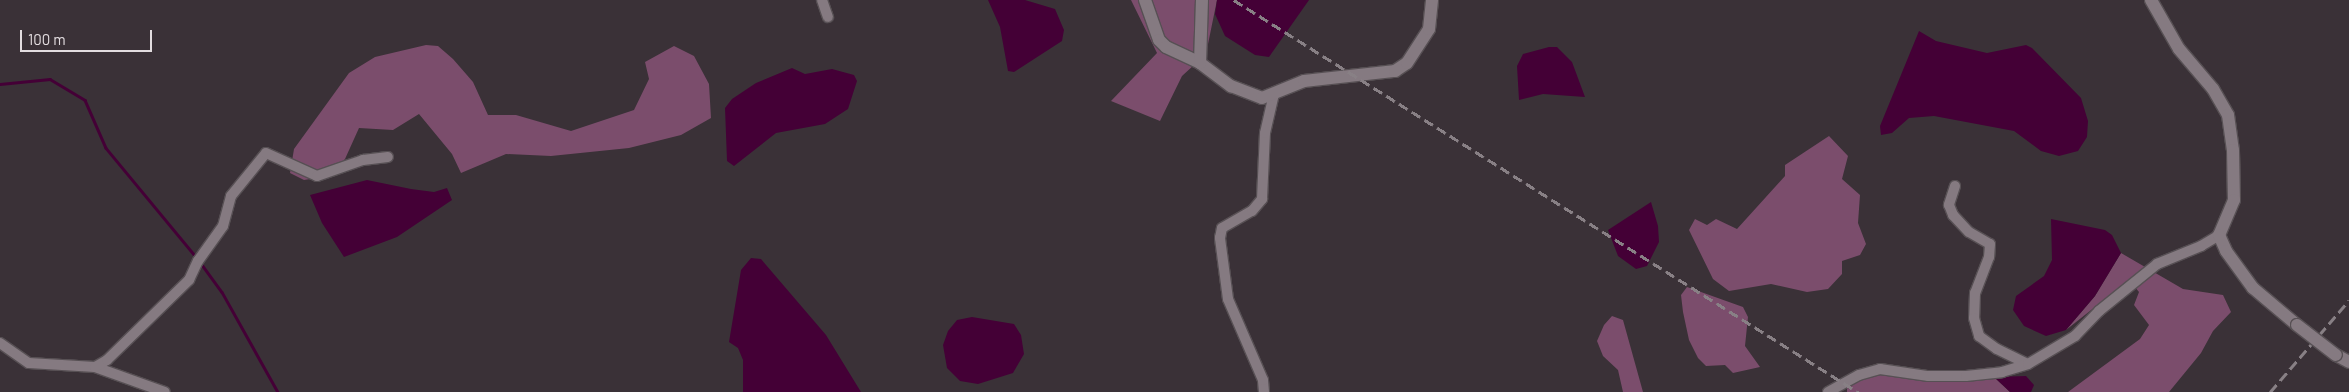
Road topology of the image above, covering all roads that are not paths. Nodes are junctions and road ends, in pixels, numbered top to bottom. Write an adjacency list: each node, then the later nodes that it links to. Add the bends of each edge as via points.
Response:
1 (822, 0): 6 (street)
2 (1145, 0): 7 (street, via 1159,40 1177,55)
3 (1202, 0): 7 (street)
4 (1432, 0): 8 (street, via 1429,29 1407,63 1395,70 1304,81 1286,86)
5 (2151, 0): 11 (street, via 2179,49 2213,89 2228,115 2233,150 2234,200)
6 (828, 17)
7 (1200, 63): 8 (street, via 1231,86 1262,98)
8 (1274, 95): 17 (street, via 1265,133 1262,199 1252,211 1222,228 1220,238 1228,299 1263,380)
9 (388, 156): 15 (street, via 363,160 316,176 266,154 230,196 223,226 189,280 152,319 107,360)
10 (1955, 186): 14 (street, via 1949,205 1953,215 1969,232 1990,244 1989,257 1975,293 1974,318 1979,336)
11 (2219, 235): 13 (street, bridge, via 2235,267 2253,288); 14 (street, via 2157,264 2099,311 2075,336)
12 (0, 344): 15 (street, via 35,365 50,362)
13 (2349, 362)
14 (2028, 364): 18 (street, via 2002,372 1966,376 1928,376 1880,369 1852,378)
15 (95, 366): 16 (street)
16 (165, 392)
17 (1264, 392)
18 (1828, 392)

